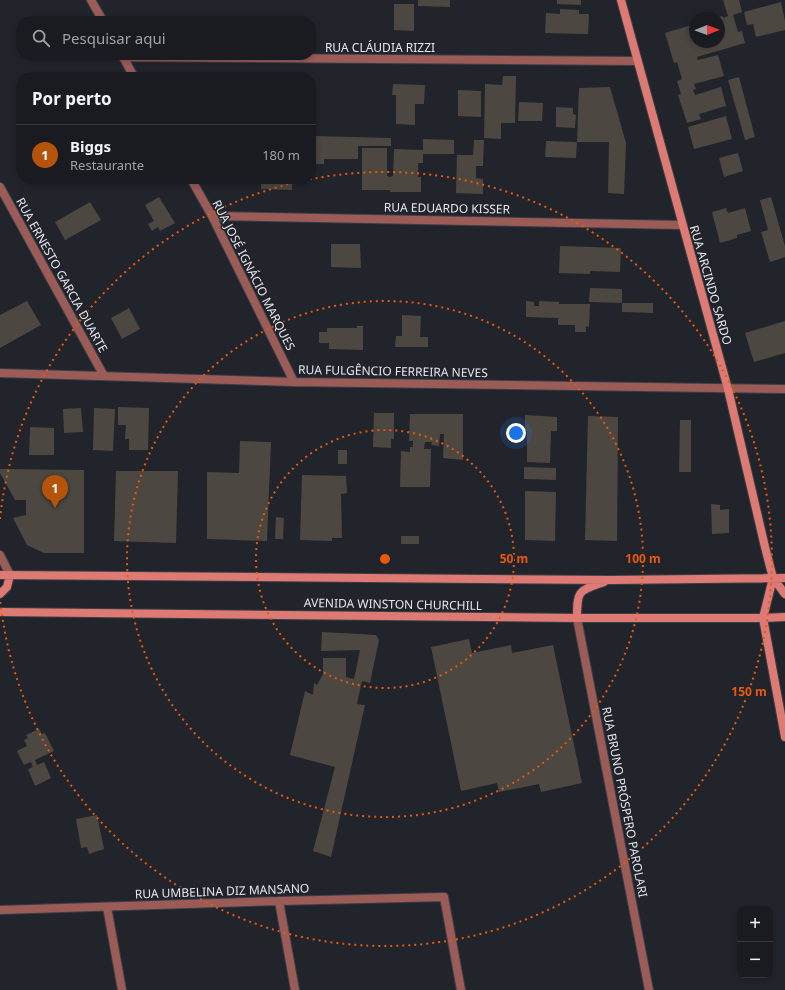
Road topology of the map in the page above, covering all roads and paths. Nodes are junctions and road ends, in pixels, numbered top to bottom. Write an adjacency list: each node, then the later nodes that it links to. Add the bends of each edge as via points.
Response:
1 (91, 0): 3 (street)
2 (621, 0): 6 (main road, RUA ARCINDO SARDO)
3 (99, 16)
4 (316, 58): 6 (street, RUA CLÁUDIA RIZZI)
5 (124, 60): 7 (street)
6 (637, 61): 11 (main road, RUA ARCINDO SARDO)
7 (131, 72)
8 (194, 184): 10 (street, RUA JOSÉ IGNÁCIO MARQUES)
9 (0, 187): 13 (street, RUA ERNESTO GARCIA DUARTE)
10 (212, 216): 11 (street, RUA EDUARDO KISSER); 14 (street, RUA JOSÉ IGNÁCIO MARQUES)
11 (682, 224): 15 (main road, RUA ARCINDO SARDO)
12 (0, 373): 13 (street, RUA FULGÊNCIO FERREIRA NEVES)
13 (104, 376): 14 (street, RUA FULGÊNCIO FERREIRA NEVES)
14 (294, 382): 15 (street, RUA FULGÊNCIO FERREIRA NEVES)
15 (728, 389): 16 (street, RUA FULGÊNCIO FERREIRA NEVES); 20 (main road, RUA ARCINDO SARDO)
16 (785, 389)
17 (0, 555): 19 (street)
18 (0, 575): 19 (main road)
19 (10, 575): 22 (main road); 23 (main road, via 7,587)
20 (773, 578): 21 (main road); 22 (main road); 24 (main road); 28 (main road)
21 (785, 578)
22 (611, 580): 27 (main road, via 584,589 579,595)
23 (0, 594)
24 (785, 594)
25 (0, 612): 27 (main road, AVENIDA WINSTON CHURCHILL)
26 (785, 617): 28 (main road, AVENIDA WINSTON CHURCHILL)
27 (577, 618): 28 (main road, AVENIDA WINSTON CHURCHILL); 36 (street, RUA BRUNO PRÓSPERO PAROLARI)
28 (763, 618): 29 (main road)
29 (785, 737)
30 (280, 901): 31 (street, RUA UMBELINA DIZ MANSANO); 34 (street); 35 (street, RUA UMBELINA DIZ MANSANO, via 444,898)
31 (106, 907): 32 (street, RUA UMBELINA DIZ MANSANO); 33 (street)
32 (0, 910)
33 (122, 990)
34 (295, 990)
35 (461, 990)
36 (650, 990)

